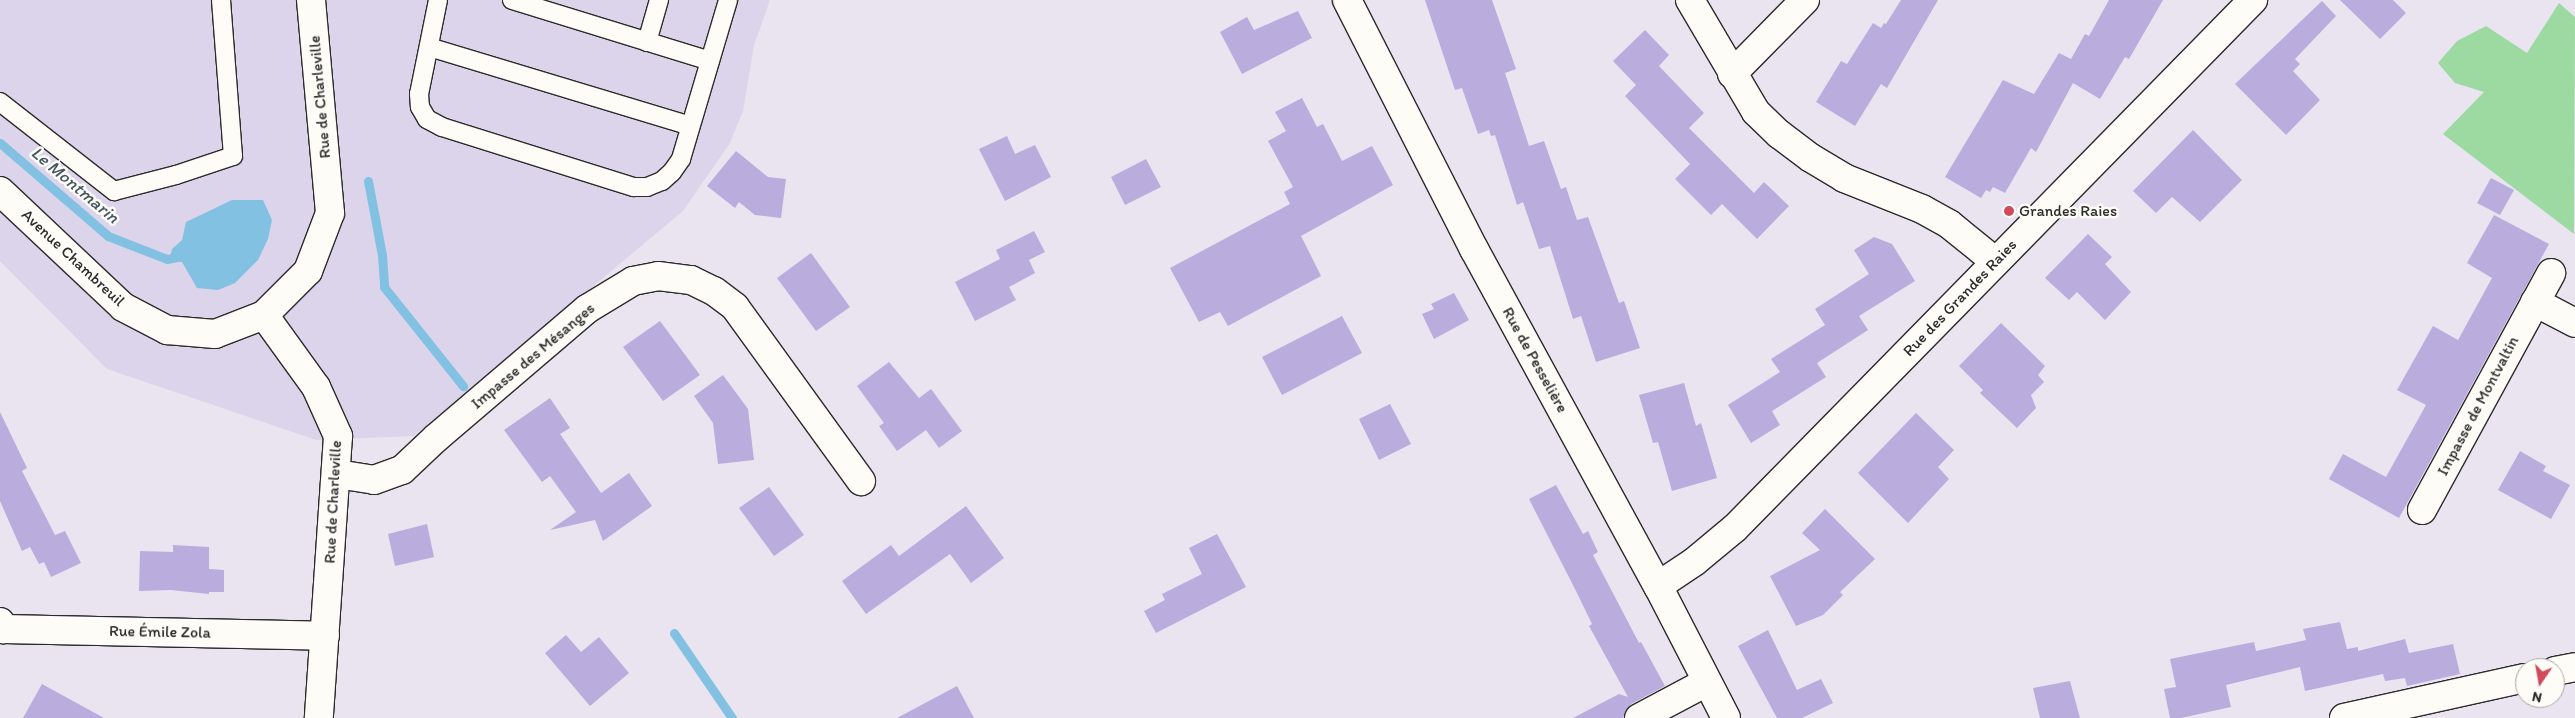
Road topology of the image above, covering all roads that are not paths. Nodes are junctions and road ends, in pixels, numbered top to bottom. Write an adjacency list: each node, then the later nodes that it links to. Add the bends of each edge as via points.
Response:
1 (221, 0): 15 (lane, via 233,156 114,191)
2 (311, 0): 21 (street, Rue de Charleville, via 330,213 308,271)
3 (438, 0): 12 (lane)
4 (512, 0): 11 (lane)
5 (659, 0): 11 (lane)
6 (728, 0): 13 (lane)
7 (1347, 0): 26 (street, Rue de Pesselière, via 1474,249)
8 (1690, 0): 14 (street)
9 (1805, 0): 14 (street)
10 (2253, 0): 18 (street, Rue des Grandes Raies)
11 (647, 42): 13 (lane)
12 (429, 47): 16 (lane); 16 (lane, via 419,94 420,107 428,119 442,127 634,187 647,187 662,181 672,172 681,159)
13 (710, 61): 16 (lane)
14 (1732, 74): 18 (street, via 1756,112 1811,158 1844,178 1922,209 1949,224)
15 (0, 102)
16 (690, 126)
17 (0, 191): 21 (street, Avenue Chambreuil, via 123,307 167,330 215,334)
18 (1996, 262): 26 (street, Rue des Grandes Raies, via 1735,528)
19 (2551, 272): 20 (street, Impasse de Montvaltin)
20 (2535, 302): 22 (street); 25 (street, Impasse de Montvaltin)
21 (264, 315): 23 (street, Rue de Charleville, via 316,388 338,436)
22 (2575, 323)
23 (337, 474): 24 (street, Impasse des Mésanges, via 374,480 402,470 587,309 633,282 658,276 691,280 714,291 735,307); 28 (street, Rue de Charleville)
24 (861, 481)
25 (2422, 510)
26 (1658, 586): 30 (street, Rue de Pesselière)
27 (1, 629): 28 (street, Rue Émile Zola)
28 (325, 636): 31 (street, Rue de Charleville)
29 (2515, 680): 34 (street)
30 (1707, 682): 32 (street); 33 (street, Rue de Pesselière)
31 (319, 718)
32 (1639, 718)
33 (1726, 718)
34 (2344, 718)

